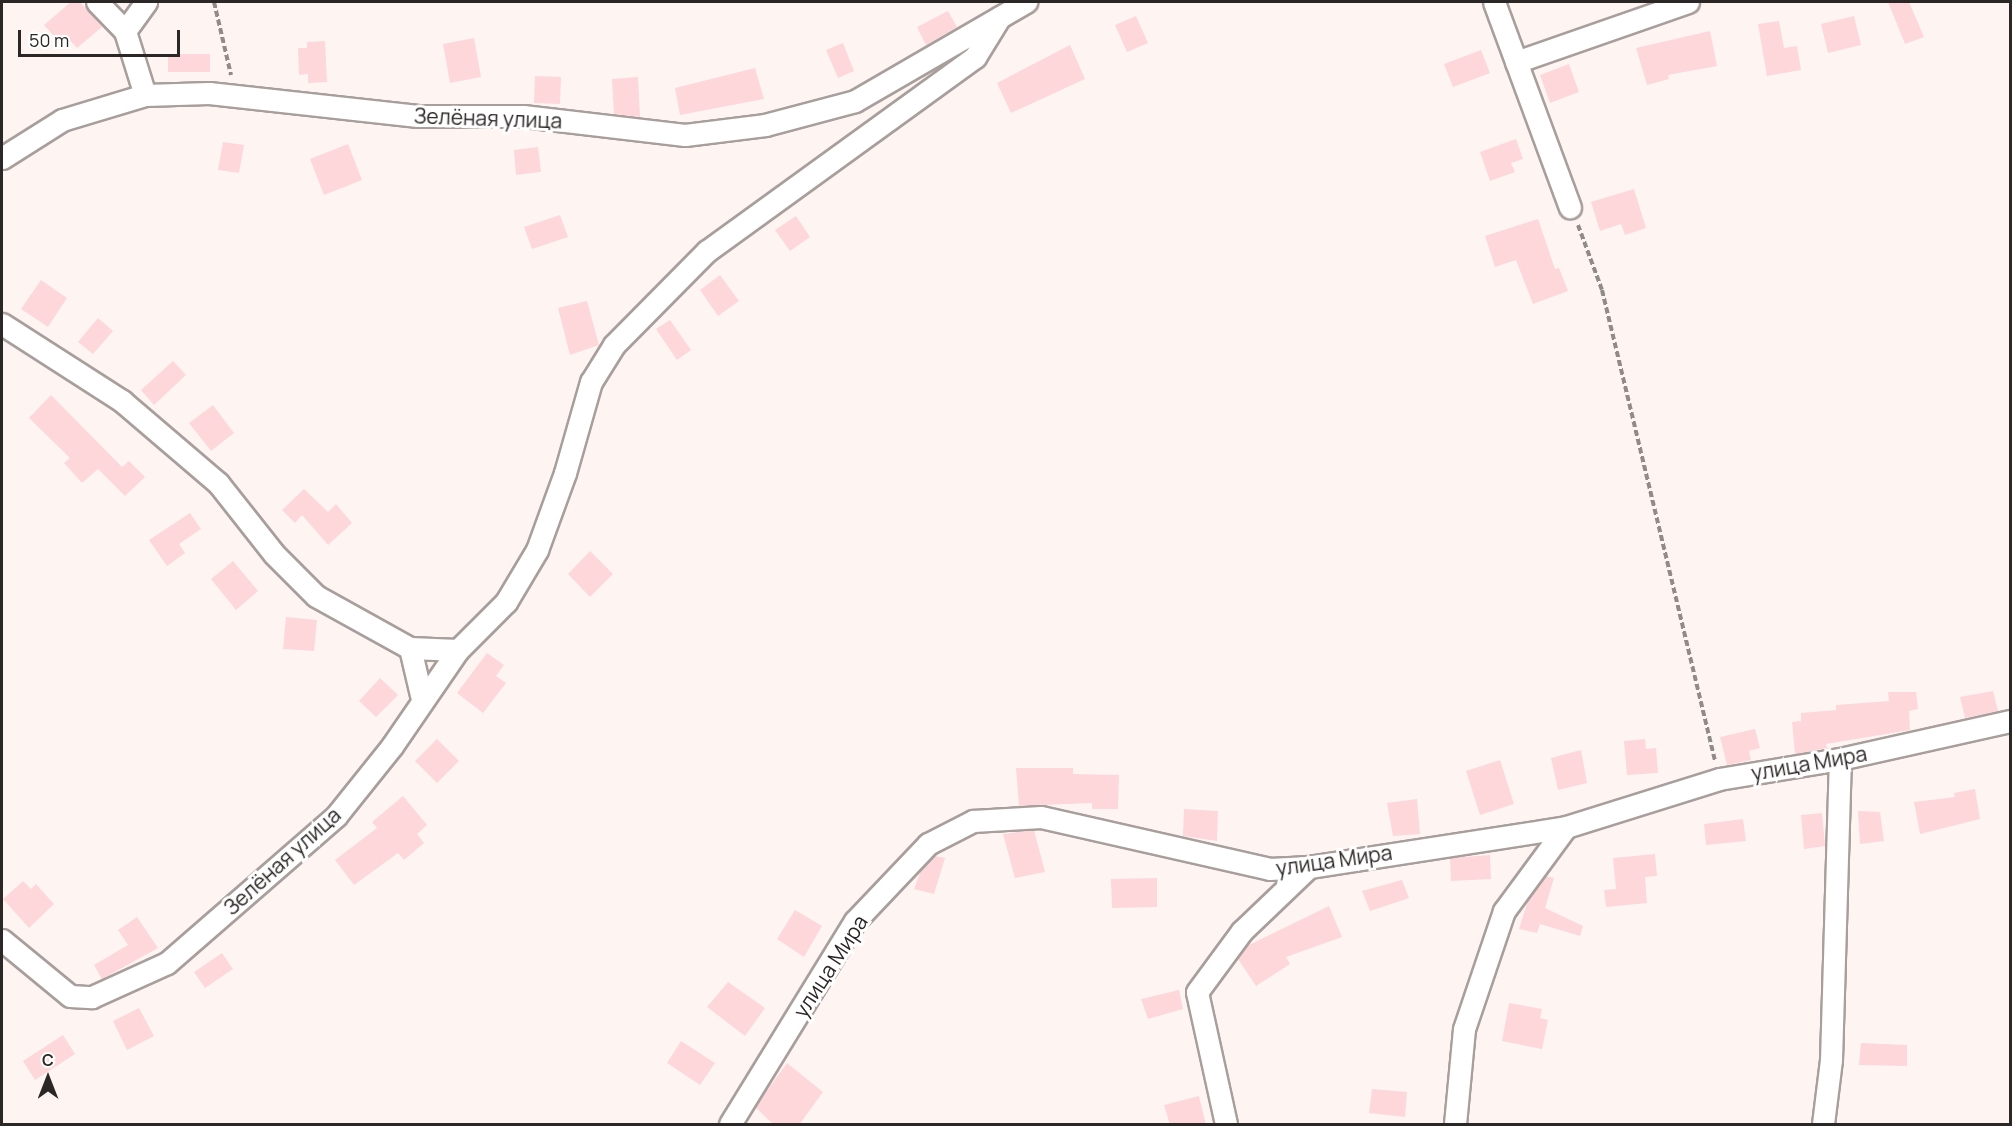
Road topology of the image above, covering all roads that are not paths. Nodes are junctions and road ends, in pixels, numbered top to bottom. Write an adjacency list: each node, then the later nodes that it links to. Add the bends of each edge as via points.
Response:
1 (97, 2): 7 (street)
2 (146, 2): 7 (street)
3 (1026, 2): 6 (street, Зелёная улица)
4 (1494, 2): 8 (street)
5 (1689, 2): 8 (street)
6 (999, 18): 9 (street, Зелёная улица, via 855,101 765,125 685,135 523,116 418,116 236,96); 14 (street, Зелёная улица, via 975,57 707,251 614,345 591,382 565,473 537,550 506,602)
7 (125, 31): 9 (street)
8 (1516, 62): 11 (street)
9 (145, 95): 10 (street, Зелёная улица, via 62,120)
10 (2, 158)
11 (1570, 207)
12 (2, 324): 13 (street, via 122,401 218,483 274,554 316,596)
13 (410, 648): 14 (street); 15 (street)
14 (458, 650): 15 (street, Зелёная улица)
15 (422, 699): 20 (street, Зелёная улица, via 392,746 336,816 167,963 92,997 70,996)
16 (2010, 721): 17 (street, улица Мира)
17 (1840, 759): 18 (street, улица Мира, via 1719,779); 24 (street, via 1832,1060)
18 (1566, 827): 19 (street, улица Мира); 23 (street, via 1504,911 1464,1029)
19 (1309, 867): 21 (street, улица Мира, via 1269,869 1041,817 973,821 927,844 855,921); 22 (street, via 1242,931 1197,992)
20 (2, 940)
21 (730, 1125)
22 (1226, 1125)
23 (1455, 1125)
24 (1823, 1125)

